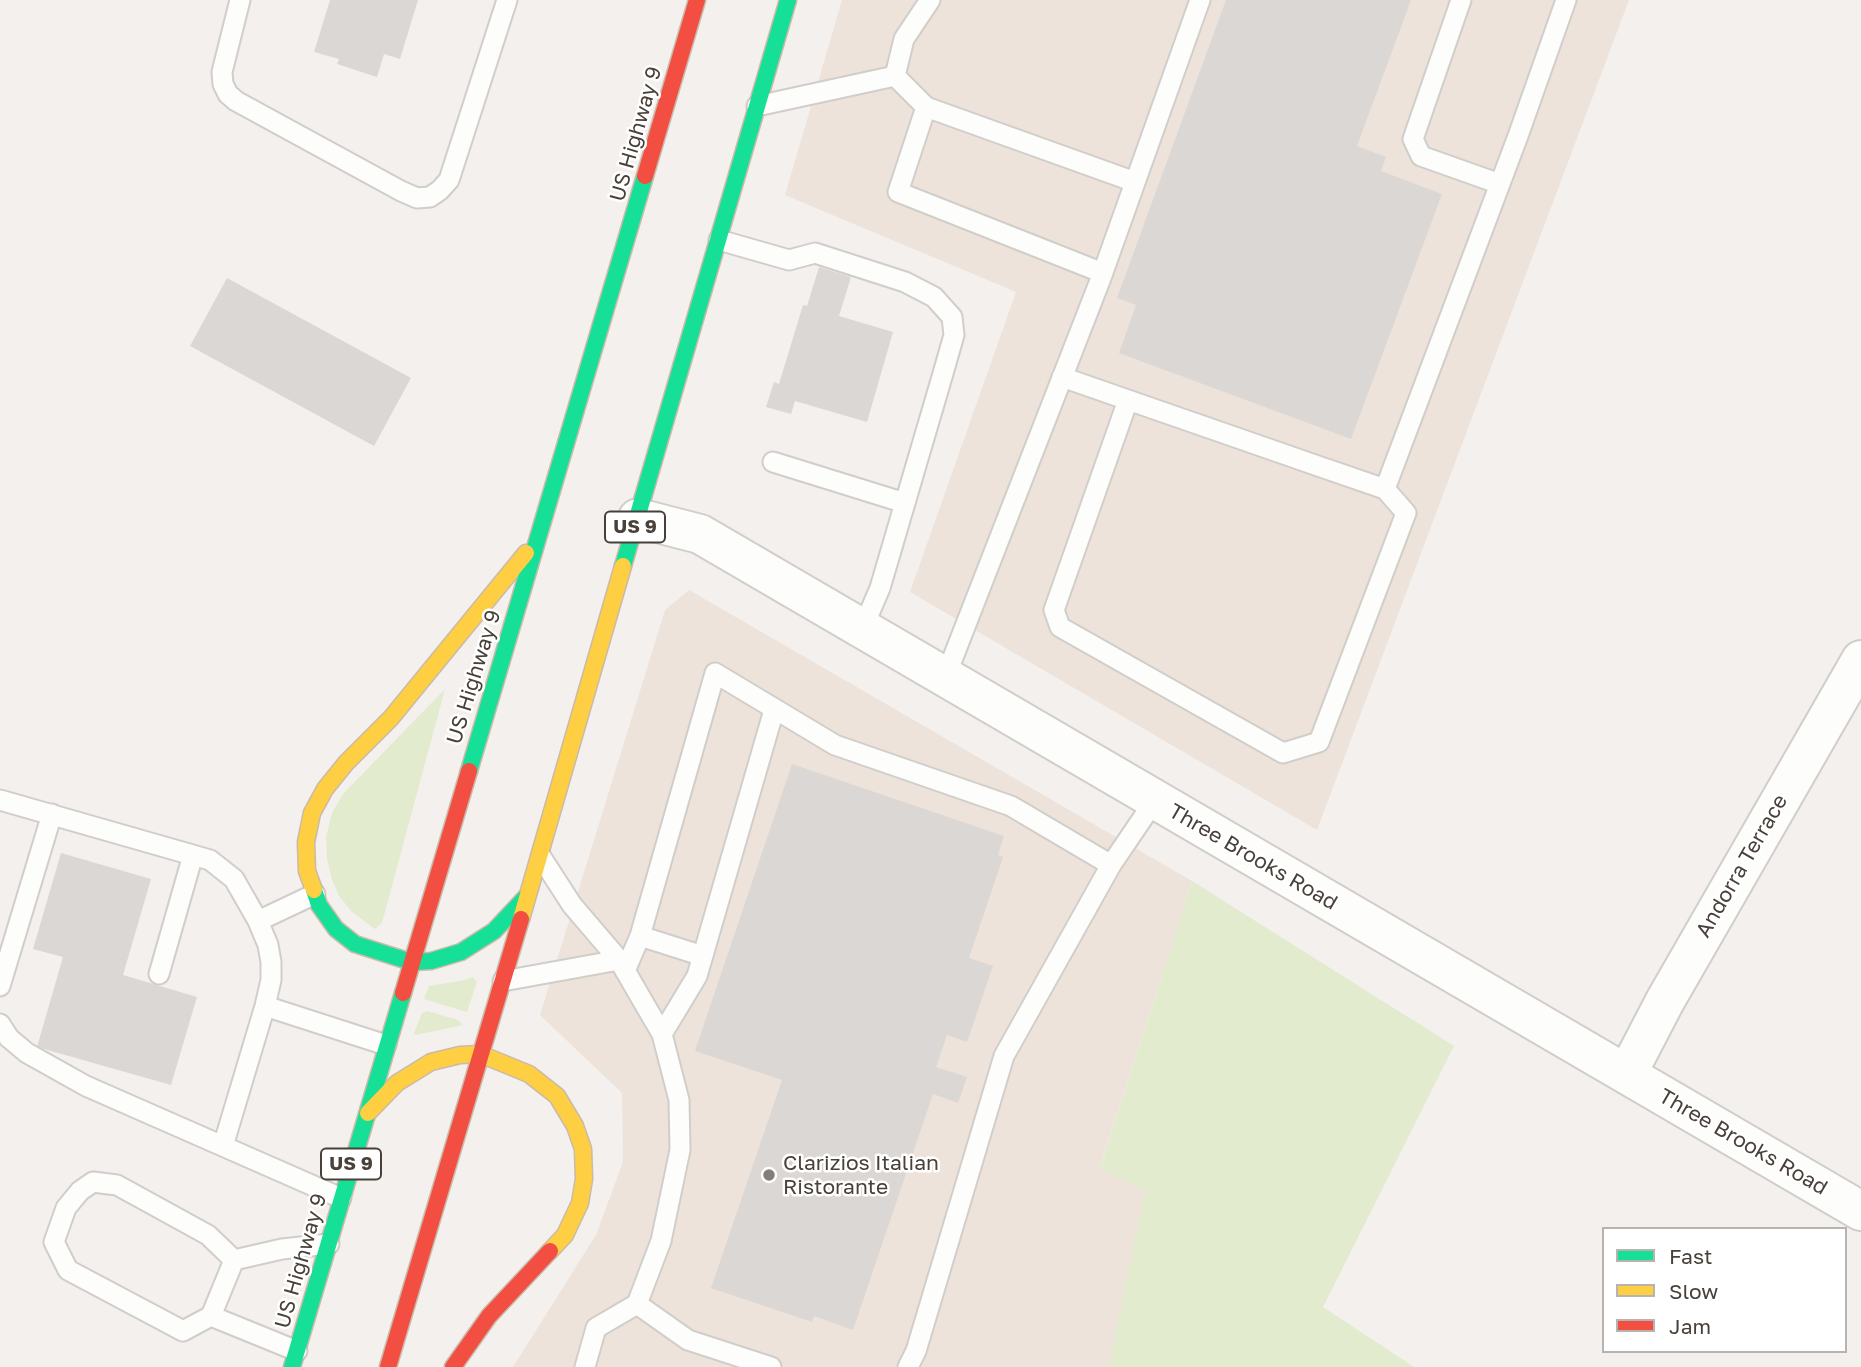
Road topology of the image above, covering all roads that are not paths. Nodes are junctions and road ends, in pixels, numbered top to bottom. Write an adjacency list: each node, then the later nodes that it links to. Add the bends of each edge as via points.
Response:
1 (240, 0): 2 (lane, via 222,72 228,94 417,198 430,197 449,180)
2 (507, 0)
3 (697, 0): 22 (highway, US Highway 9 / US 9)
4 (788, 0): 10 (highway, US 9)
5 (930, 0): 9 (lane, via 904,39)
6 (1200, 0): 12 (lane)
7 (1461, 0): 13 (lane, via 1413,139 1421,156)
8 (1566, 0): 13 (lane)
9 (895, 76): 10 (lane); 11 (lane)
10 (757, 106): 14 (highway, US 9)
11 (926, 107): 12 (lane); 15 (lane, via 898,192)
12 (1135, 182): 15 (lane)
13 (1500, 184): 19 (lane)
14 (719, 240): 20 (lane, via 789,260 815,253 922,289 948,310 954,324 952,342); 21 (highway, US 9)
15 (1103, 272): 16 (lane)
16 (1062, 377): 17 (lane); 25 (lane)
17 (1128, 400): 19 (lane); 19 (lane, via 1054,610 1060,627 1283,752 1319,742 1406,513)
18 (773, 463): 20 (lane)
19 (1385, 489)
20 (905, 503): 23 (lane, via 880,588)
21 (638, 518): 23 (street, Three Brooks Road, via 700,534); 31 (highway, US 9)
22 (537, 538): 33 (highway, via 390,718 325,789 312,813 306,842 307,872); 38 (highway, US Highway 9 / US 9)
23 (862, 630): 25 (street, Three Brooks Road)
24 (1861, 660): 48 (street, Andorra Terrace)
25 (945, 678): 28 (street, Three Brooks Road)
26 (774, 710): 32 (lane, via 835,745 1011,806); 36 (lane, via 715,673); 37 (lane)
27 (0, 800): 29 (lane)
28 (1155, 800): 32 (lane); 48 (street, Three Brooks Road)
29 (52, 814): 30 (lane); 42 (lane)
30 (193, 855): 35 (lane, via 210,860 234,878); 40 (lane)
31 (540, 856): 34 (highway, US 9); 39 (lane, via 572,905)
32 (1111, 865): 62 (lane, via 1004,1056)
33 (315, 894): 35 (lane); 38 (highway, via 336,929 355,944)
34 (528, 895): 38 (highway, via 494,931 461,952); 41 (highway, US 9)
35 (258, 920): 43 (lane, via 271,962)
36 (640, 936): 37 (lane); 39 (lane)
37 (703, 956): 45 (lane, via 697,976)
38 (411, 962): 46 (highway, US Highway 9 / US 9)
39 (622, 965): 41 (lane); 45 (lane)
40 (159, 974)
41 (503, 981): 47 (highway, US 9)
42 (0, 986)
43 (265, 1006): 46 (lane); 50 (lane)
44 (0, 1024): 50 (lane, via 27,1053 86,1086)
45 (662, 1034): 55 (lane, via 679,1100 680,1150 661,1241)
46 (386, 1045): 49 (highway, US Highway 9 / US 9)
47 (480, 1054): 49 (highway, via 431,1062 397,1083); 58 (highway, US 9); 59 (highway, via 529,1074 556,1096 583,1149 584,1179 580,1203 565,1235 489,1316)
48 (1627, 1074): 52 (street, Three Brooks Road)
49 (365, 1117): 51 (highway, US Highway 9 / US 9)
50 (223, 1146): 51 (lane)
51 (341, 1198): 53 (highway, US Highway 9 / US 9)
52 (1861, 1211)
53 (329, 1244): 54 (lane); 57 (highway, US Highway 9 / US 9)
54 (234, 1260): 56 (lane); 56 (lane, via 208,1235 117,1185 93,1182 66,1208 54,1242 68,1270 183,1331)
55 (636, 1304): 60 (lane, via 596,1328); 61 (lane, via 688,1340)
56 (211, 1315): 57 (lane)
57 (294, 1359)
58 (388, 1367)
59 (453, 1367)
60 (585, 1367)
61 (771, 1367)
62 (908, 1367)

